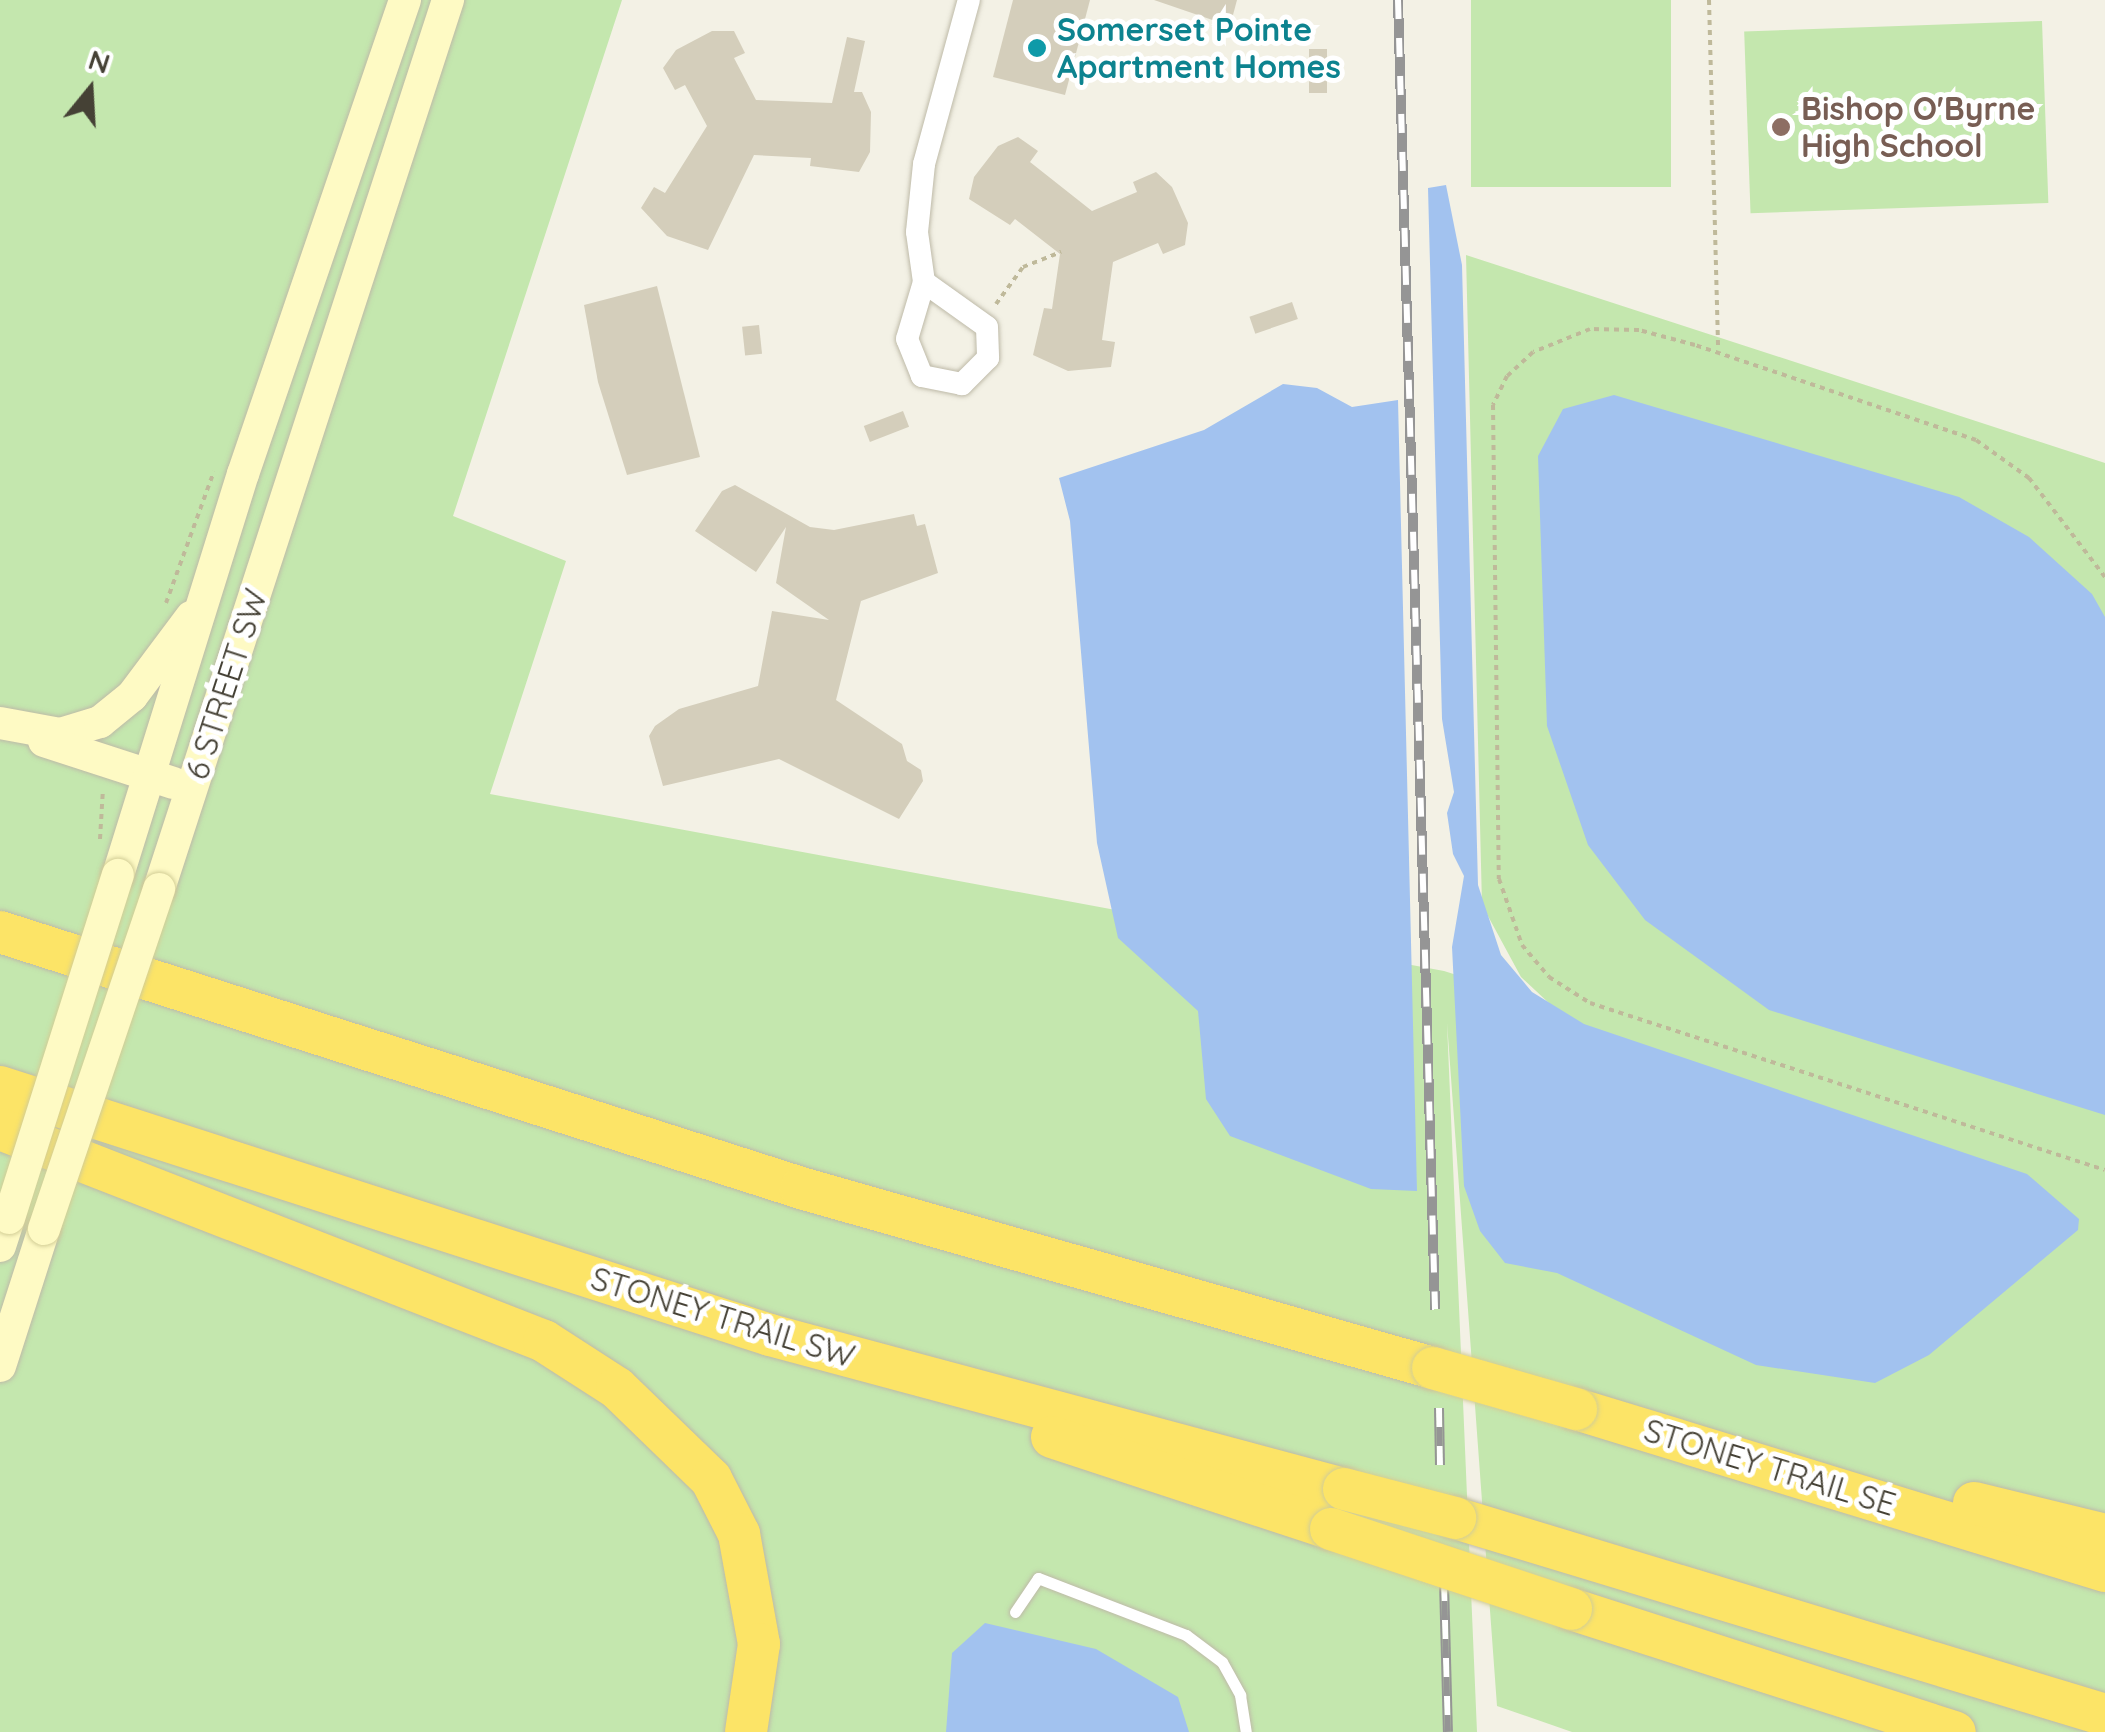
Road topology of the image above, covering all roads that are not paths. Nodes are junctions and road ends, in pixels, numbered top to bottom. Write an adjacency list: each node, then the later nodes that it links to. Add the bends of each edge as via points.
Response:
1 (405, 0): 5 (main road, 6 STREET SW)
2 (448, 0): 8 (main road, 6 STREET SW)
3 (969, 0): 4 (street, via 920,189)
4 (924, 282): 4 (street, via 907,351 930,381 962,384 988,358 987,327)
5 (216, 569): 6 (main road, via 154,670 100,722 60,734); 7 (main road, 6 STREET SW)
6 (0, 725): 7 (main road)
7 (152, 776): 8 (main road); 12 (main road, 6 STREET SW, bridge, via 109,862)
8 (192, 789): 14 (main road, 6 STREET SW, bridge)
9 (0, 932): 15 (highway, STONEY TRAIL SE, bridge, via 802,1188)
10 (0, 1087): 13 (highway, STONEY TRAIL SW)
11 (0, 1129): 20 (highway, via 390,1277 544,1342 616,1388 711,1479 739,1534 759,1644)
12 (5, 1232)
13 (770, 1335): 19 (highway, STONEY TRAIL SW, bridge, via 1584,1553); 22 (highway, bridge, via 1331,1530)
14 (0, 1366)
15 (1685, 1440): 16 (highway); 17 (highway, STONEY TRAIL SE)
16 (2105, 1535)
17 (2105, 1571)
18 (1015, 1612): 21 (lane, via 1038,1578 1186,1636 1222,1662 1240,1695)
19 (2105, 1715)
20 (746, 1732)
21 (1246, 1732)
22 (1955, 1732)

